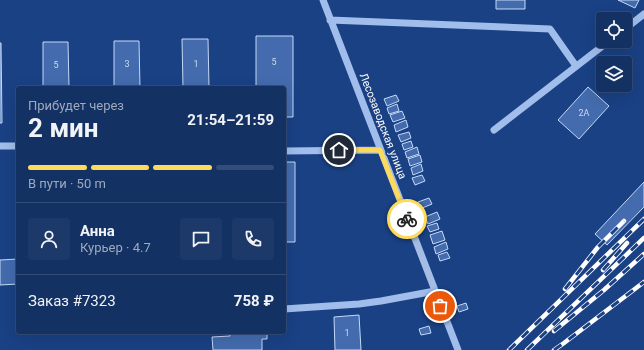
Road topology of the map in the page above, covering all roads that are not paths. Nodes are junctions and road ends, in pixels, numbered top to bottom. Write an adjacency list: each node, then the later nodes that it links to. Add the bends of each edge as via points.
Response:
1 (323, 0): 3 (street, Лесозаводская улица)
2 (644, 14): 4 (street)
3 (330, 20): 6 (street, via 550,29); 10 (street, Лесозаводская улица)
4 (632, 23)
5 (600, 48): 6 (street)
6 (576, 66): 7 (street)
7 (494, 130)
8 (0, 146): 9 (street)
9 (16, 146)
10 (380, 150): 11 (street); 12 (street, Лесозаводская улица)
11 (286, 151)
12 (435, 291): 13 (street, via 359,304); 14 (street, Лесозаводская улица)
13 (286, 309)
14 (458, 350)

